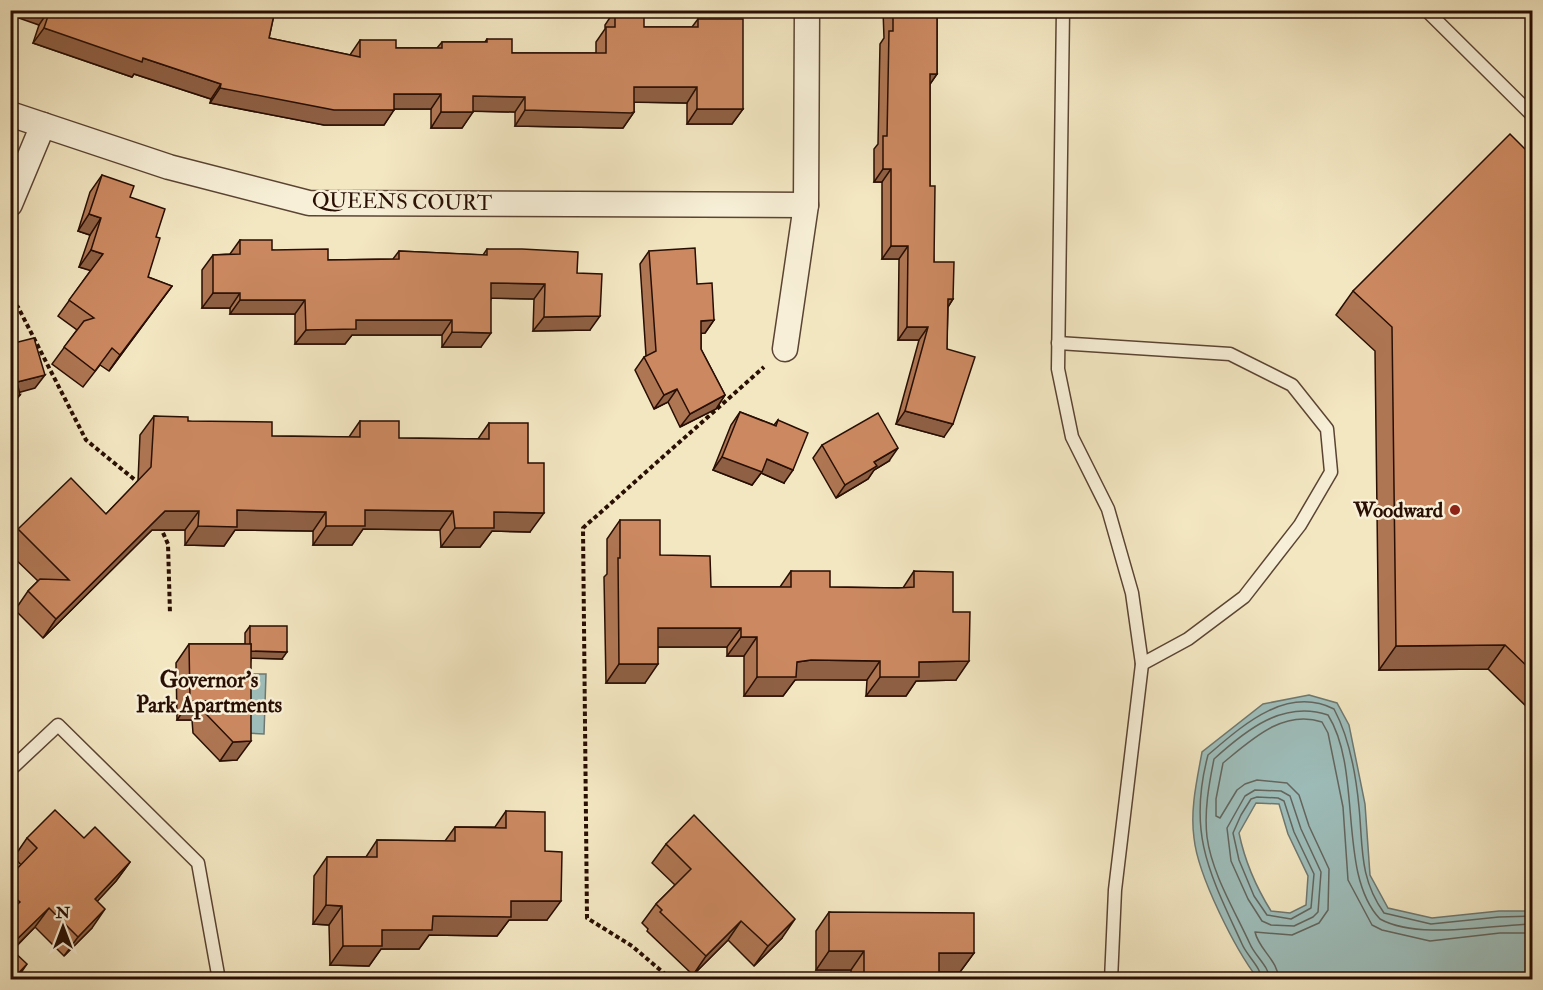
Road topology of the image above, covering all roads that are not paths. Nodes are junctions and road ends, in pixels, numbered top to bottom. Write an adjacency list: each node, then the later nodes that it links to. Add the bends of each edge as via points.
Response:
1 (807, 10): 8 (street)
2 (1063, 10): 9 (lane)
3 (1426, 10): 5 (lane)
4 (10, 114): 6 (street, QUEENS COURT)
5 (1533, 115)
6 (43, 125): 7 (street); 8 (street, QUEENS COURT, via 169,167 309,203)
7 (10, 204)
8 (806, 205): 10 (street)
9 (1058, 343): 11 (lane, via 1058,369 1072,436 1107,509 1132,593); 11 (lane, via 1230,354 1292,385 1327,429 1331,472 1300,525 1244,597 1188,639)
10 (785, 349)
11 (1142, 664): 14 (lane, via 1115,890)
12 (10, 770): 13 (lane, via 58,725 198,863)
13 (219, 980)
14 (1111, 980)

